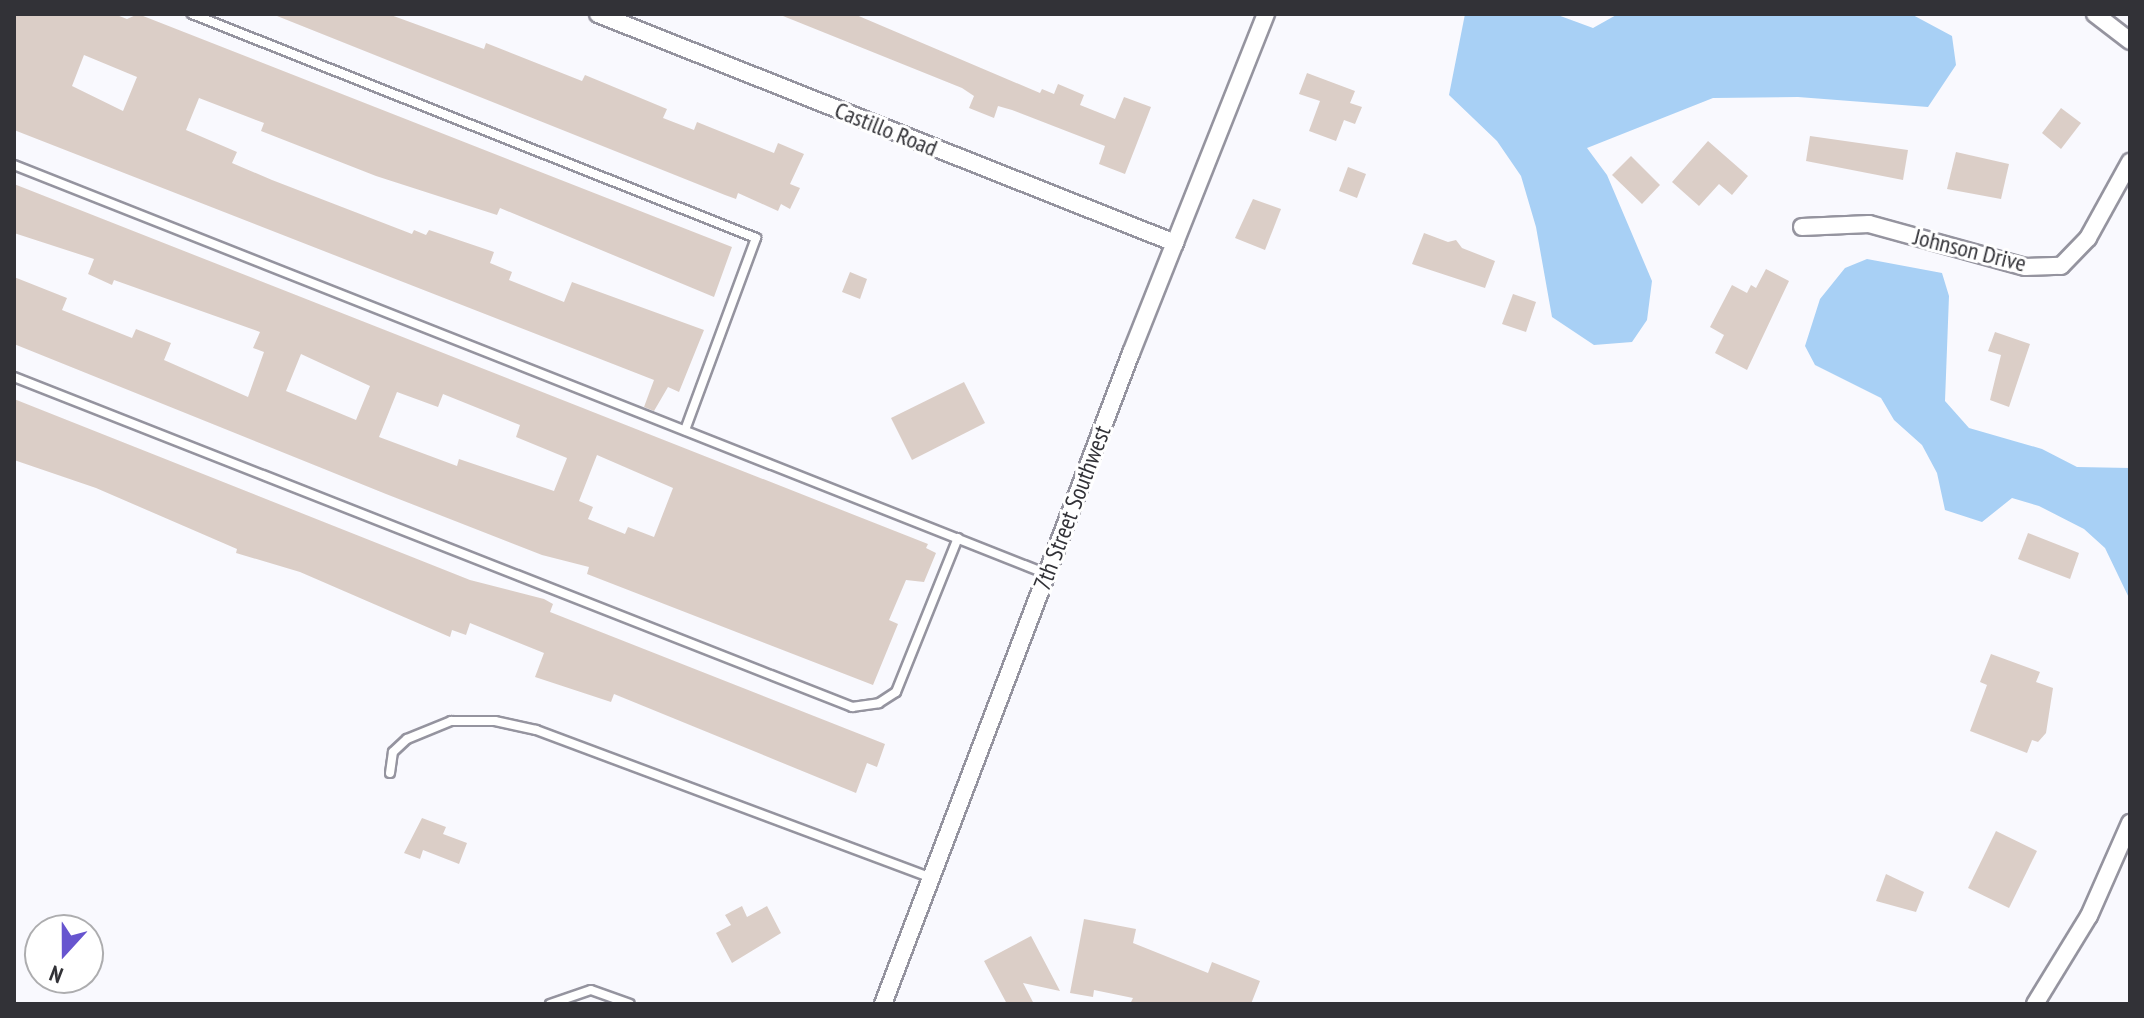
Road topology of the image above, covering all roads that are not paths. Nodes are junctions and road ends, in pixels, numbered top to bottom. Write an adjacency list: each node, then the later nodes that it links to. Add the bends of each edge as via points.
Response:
1 (192, 14): 11 (lane, via 756,238)
2 (598, 14): 9 (street, Castillo Road)
3 (1266, 14): 9 (street, 7th Street Southwest)
4 (2095, 14): 5 (street)
5 (2130, 41)
6 (2130, 162): 8 (street, Johnson Drive, via 2088,238 2061,266 2025,267 1869,224)
7 (14, 165): 11 (lane)
8 (1802, 227)
9 (1175, 243): 13 (street, 7th Street Southwest)
10 (14, 377): 12 (lane, via 852,707 879,703 896,692)
11 (685, 430): 12 (lane)
12 (958, 538): 13 (lane)
13 (1047, 574): 16 (street, 7th Street Southwest)
14 (390, 773): 16 (lane, via 393,752 407,739 451,721 495,721 550,735)
15 (2130, 823): 20 (street, via 2089,916)
16 (931, 878): 19 (street, 7th Street Southwest)
17 (550, 1004): 18 (lane, via 591,990)
18 (630, 1004)
19 (883, 1004)
20 (2035, 1004)

